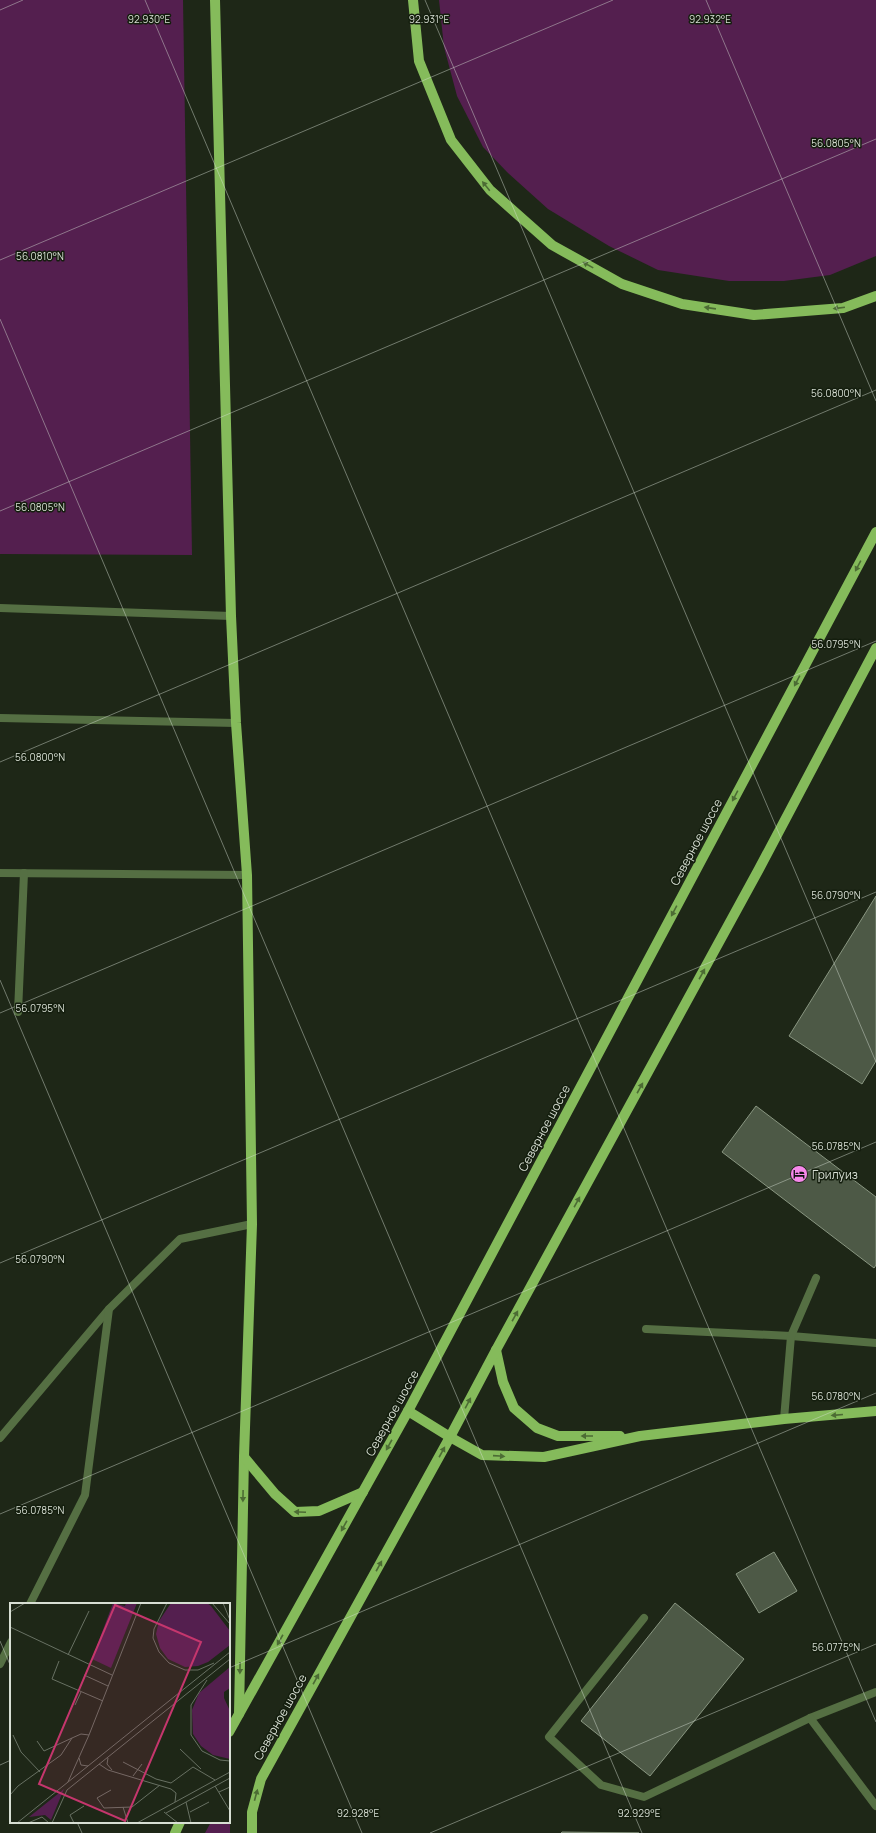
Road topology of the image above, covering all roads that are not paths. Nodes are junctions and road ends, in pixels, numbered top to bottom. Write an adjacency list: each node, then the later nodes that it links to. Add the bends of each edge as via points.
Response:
1 (215, 0): 6 (main road)
2 (413, 0): 3 (main road, one-way to 2, via 843,308 754,315 682,304 622,284 552,245 490,190 451,140 419,61)
3 (876, 296)
4 (876, 532): 21 (main road, Северное шоссе, one-way to 21)
5 (0, 608): 6 (lane)
6 (231, 616): 9 (main road)
7 (876, 648): 20 (main road, Северное шоссе, one-way to 7, via 759,869)
8 (0, 718): 9 (lane)
9 (236, 723): 12 (main road)
10 (0, 873): 11 (lane)
11 (24, 873): 12 (lane); 13 (lane)
12 (247, 875): 14 (main road)
13 (18, 1012)
14 (252, 1224): 16 (lane, via 180,1239); 27 (main road)
15 (816, 1278): 18 (lane)
16 (109, 1309): 26 (lane); 29 (lane, via 85,1495)
17 (646, 1328): 18 (lane)
18 (791, 1336): 19 (lane); 23 (lane)
19 (876, 1343)
20 (496, 1350): 24 (main road, one-way to 20, via 558,1436 538,1428 514,1408 503,1382); 25 (main road, Северное шоссе, one-way to 20)
21 (408, 1411): 25 (main road); 28 (main road, Северное шоссе, one-way to 28)
22 (876, 1411): 23 (main road, one-way to 23)
23 (784, 1419): 24 (main road)
24 (640, 1436): 25 (main road, one-way to 24, via 482,1455 544,1457)
25 (450, 1437): 40 (main road, Северное шоссе, one-way to 25, via 252,1812 261,1779)
26 (0, 1438)
27 (244, 1457): 28 (main road, one-way to 27, via 320,1511 295,1512 275,1494); 34 (main road, one-way to 34)
28 (363, 1492): 34 (main road, Северное шоссе, one-way to 34)
29 (31, 1603)
30 (644, 1618): 35 (lane, via 549,1737 601,1785 644,1797)
31 (10, 1644): 32 (lane)
32 (0, 1664)
33 (876, 1692): 35 (lane)
34 (239, 1714): 36 (main road, Северное шоссе)
35 (810, 1718): 37 (lane)
36 (230, 1730)
37 (876, 1806)
38 (180, 1823): 39 (main road)
39 (175, 1833)
40 (252, 1833)

